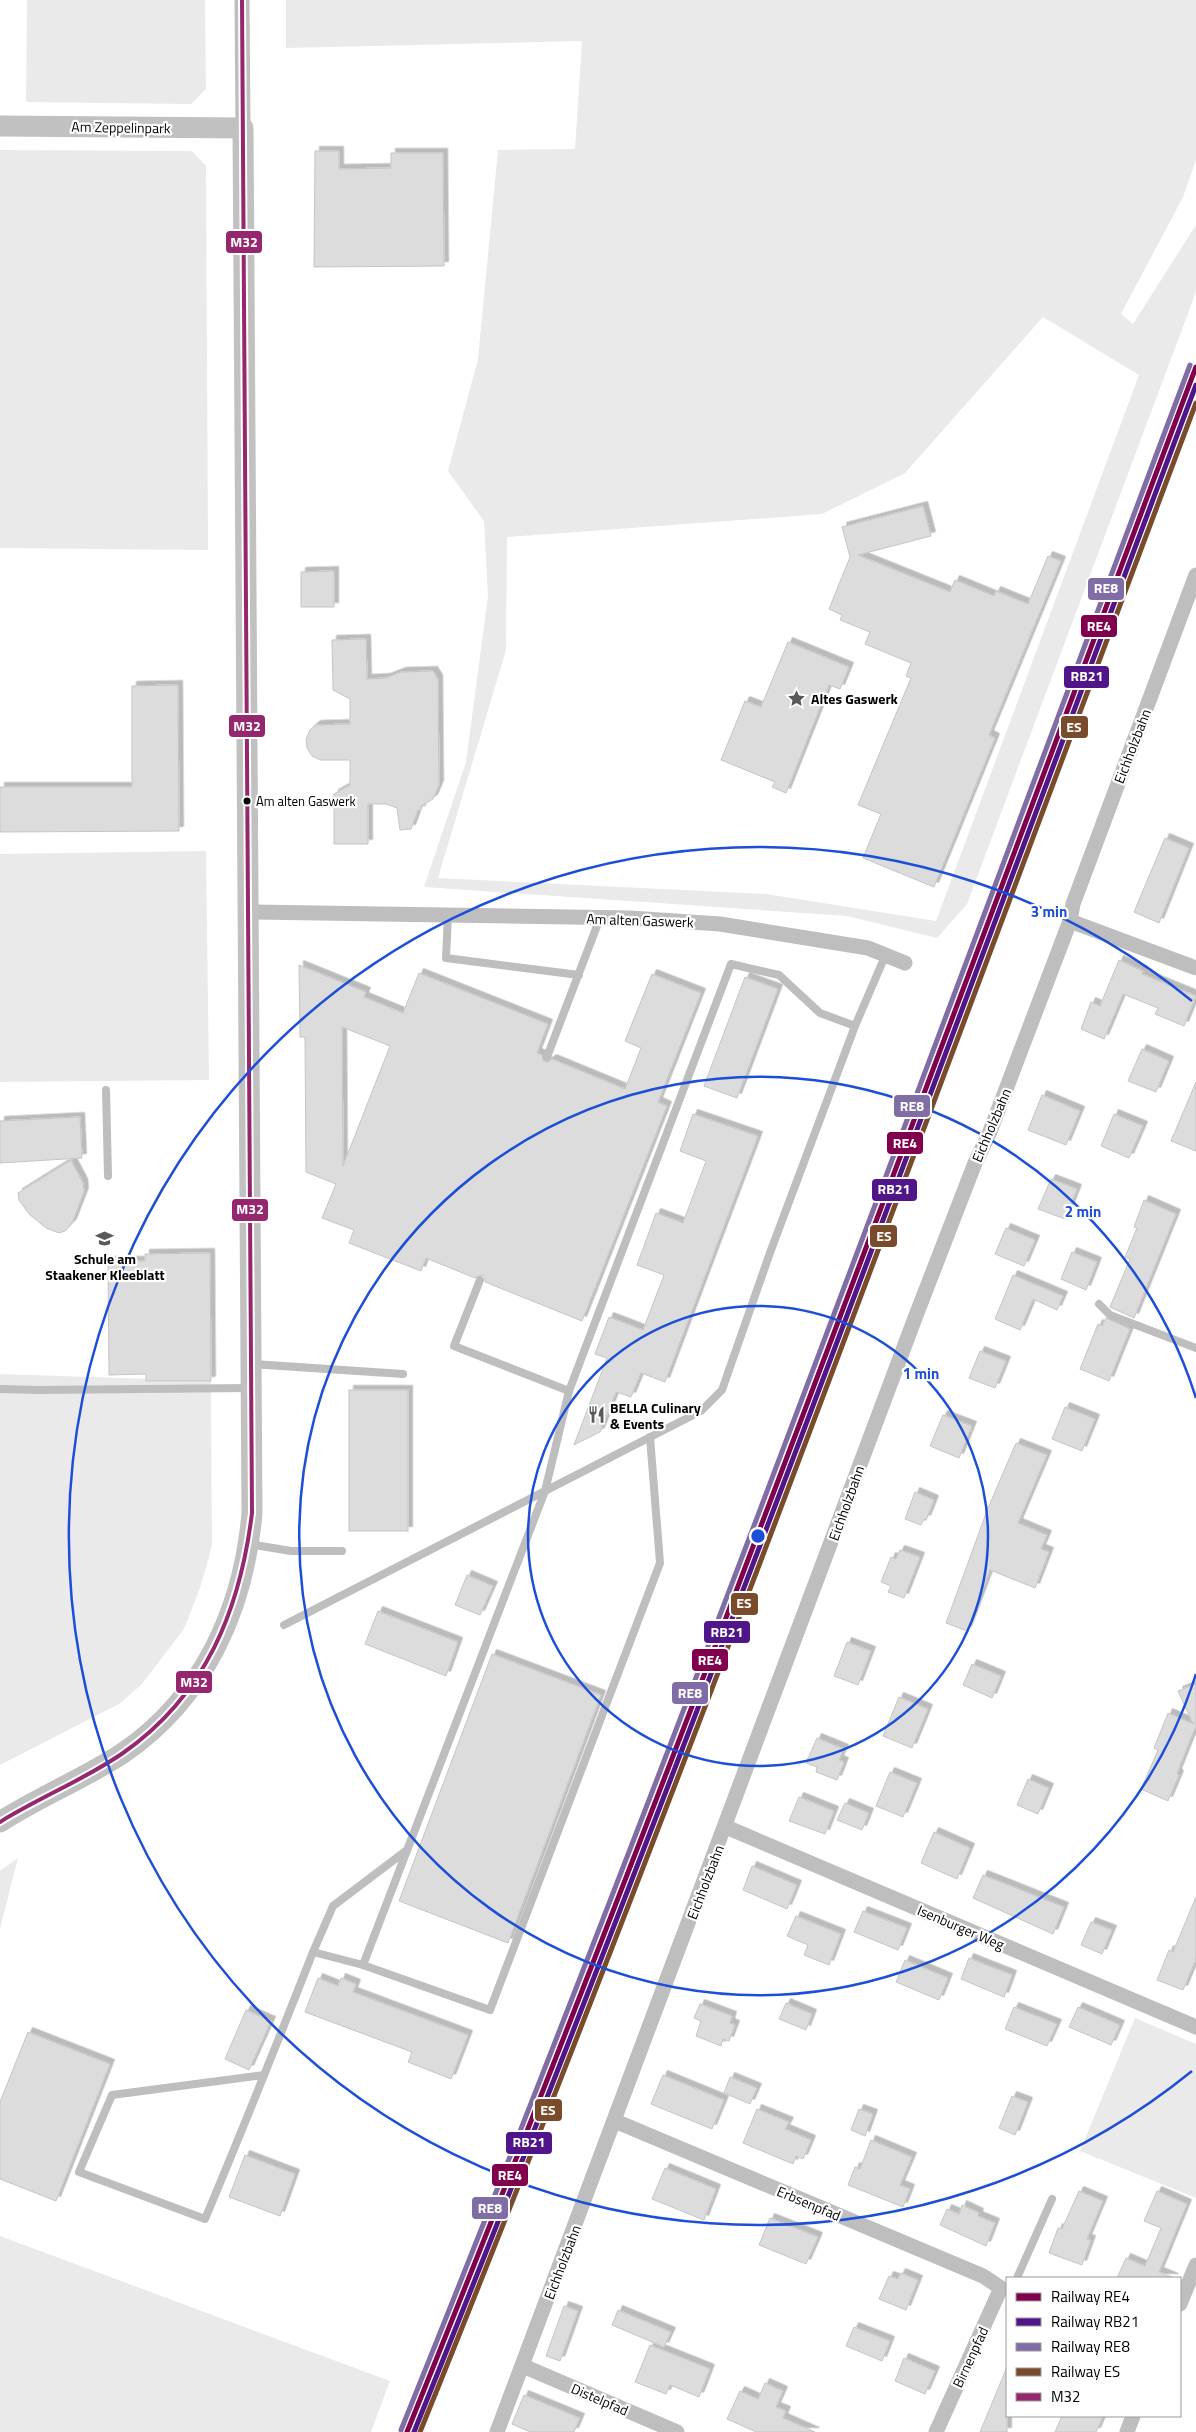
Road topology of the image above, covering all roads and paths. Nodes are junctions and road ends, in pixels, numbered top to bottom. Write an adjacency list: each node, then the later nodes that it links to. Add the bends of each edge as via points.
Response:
1 (242, 0): 3 (street)
2 (0, 126): 3 (main road, Am Zeppelinpark)
3 (243, 128): 5 (main road)
4 (1196, 575): 8 (street, Eichholzbahn, via 1073,904)
5 (249, 912): 6 (street, Am alten Gaswerk); 20 (main road)
6 (448, 915): 7 (street, Am alten Gaswerk); 12 (lane, via 446,958)
7 (600, 918): 9 (street, Am alten Gaswerk, via 720,924 806,936); 12 (lane)
8 (1070, 921): 11 (street); 31 (street, Eichholzbahn, via 915,1318)
9 (886, 954): 10 (street, Am alten Gaswerk); 13 (lane)
10 (905, 963)
11 (1196, 968)
12 (579, 974): 14 (lane)
13 (855, 1026): 24 (lane, via 820,1013 779,975 731,964); 25 (lane, via 770,1250 722,1390 700,1411)
14 (547, 1057)
15 (106, 1090): 16 (lane)
16 (108, 1176)
17 (480, 1280): 24 (lane, via 454,1346)
18 (1099, 1304): 19 (lane, via 1110,1315)
19 (1196, 1348)
20 (251, 1364): 21 (lane); 22 (main road)
21 (403, 1374)
22 (251, 1388): 23 (lane); 27 (main road, via 252,1513)
23 (0, 1389)
24 (569, 1391): 26 (lane)
25 (650, 1437): 26 (lane); 34 (lane, via 660,1563 490,2010)
26 (544, 1491): 29 (lane); 32 (lane)
27 (249, 1544): 28 (lane, via 291,1551); 30 (main road, via 235,1604 223,1632 182,1698 155,1728 124,1752)
28 (342, 1551)
29 (284, 1625)
30 (0, 1822)
31 (726, 1828): 35 (street, Isenburger Weg); 37 (street, Eichholzbahn)
32 (407, 1850): 33 (lane, via 333,1906); 34 (lane)
33 (314, 1952): 34 (lane); 36 (lane)
34 (363, 1965)
35 (1196, 2027)
36 (264, 2075): 36 (lane, via 205,2219 79,2172 112,2095)
37 (615, 2121): 41 (street, Erbsenpfad); 43 (street, Eichholzbahn)
38 (1052, 2200): 40 (lane)
39 (1196, 2265): 42 (street)
40 (1017, 2277)
41 (1004, 2287): 47 (street, Birnenpfad)
42 (1181, 2302)
43 (523, 2366): 45 (street, Eichholzbahn); 46 (street, Distelpfad)
44 (1133, 2417): 48 (street)
45 (497, 2432)
46 (677, 2432)
47 (936, 2432)
48 (1126, 2432)

